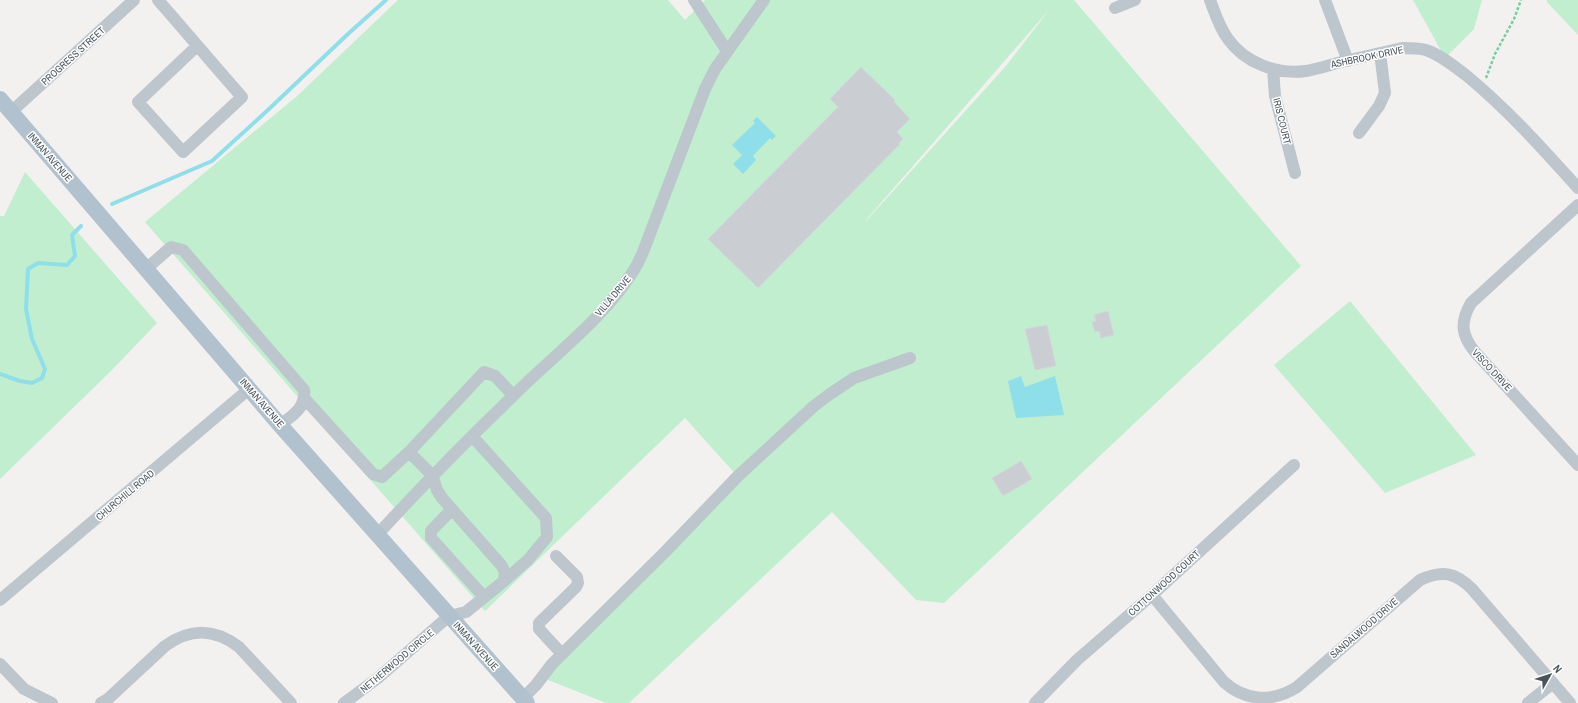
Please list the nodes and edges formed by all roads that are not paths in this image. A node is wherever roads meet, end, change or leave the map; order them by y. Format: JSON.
{"nodes":[{"id":1,"x":134,"y":0,"type":"edge"},
{"id":2,"x":158,"y":0,"type":"edge"},
{"id":3,"x":694,"y":0,"type":"edge"},
{"id":4,"x":1135,"y":0,"type":"edge"},
{"id":5,"x":1210,"y":0,"type":"edge"},
{"id":6,"x":1325,"y":0,"type":"edge"},
{"id":7,"x":761,"y":1,"type":"edge"},
{"id":8,"x":1115,"y":8,"type":"dead end"},
{"id":9,"x":197,"y":46,"type":"junction"},
{"id":10,"x":727,"y":51,"type":"junction"},
{"id":11,"x":1380,"y":53,"type":"junction"},
{"id":12,"x":1348,"y":61,"type":"junction"},
{"id":13,"x":1273,"y":69,"type":"junction"},
{"id":14,"x":0,"y":99,"type":"edge"},
{"id":15,"x":11,"y":112,"type":"junction"},
{"id":16,"x":1359,"y":133,"type":"dead end"},
{"id":17,"x":1295,"y":173,"type":"dead end"},
{"id":18,"x":1578,"y":188,"type":"edge"},
{"id":19,"x":1578,"y":205,"type":"edge"},
{"id":20,"x":146,"y":269,"type":"junction"},
{"id":21,"x":910,"y":358,"type":"dead end"},
{"id":22,"x":249,"y":389,"type":"junction"},
{"id":23,"x":513,"y":395,"type":"junction"},
{"id":24,"x":305,"y":399,"type":"junction"},
{"id":25,"x":280,"y":425,"type":"junction"},
{"id":26,"x":472,"y":436,"type":"junction"},
{"id":27,"x":409,"y":452,"type":"junction"},
{"id":28,"x":1294,"y":465,"type":"dead end"},
{"id":29,"x":1578,"y":465,"type":"edge"},
{"id":30,"x":432,"y":475,"type":"junction"},
{"id":31,"x":452,"y":509,"type":"junction"},
{"id":32,"x":378,"y":534,"type":"junction"},
{"id":33,"x":556,"y":556,"type":"dead end"},
{"id":34,"x":504,"y":581,"type":"junction"},
{"id":35,"x":1152,"y":595,"type":"junction"},
{"id":36,"x":484,"y":597,"type":"junction"},
{"id":37,"x":0,"y":600,"type":"edge"},
{"id":38,"x":449,"y":616,"type":"junction"},
{"id":39,"x":562,"y":654,"type":"junction"},
{"id":40,"x":0,"y":664,"type":"edge"},
{"id":41,"x":1552,"y":683,"type":"junction"},
{"id":42,"x":525,"y":700,"type":"edge"},
{"id":43,"x":52,"y":703,"type":"edge"},
{"id":44,"x":101,"y":703,"type":"edge"},
{"id":45,"x":291,"y":703,"type":"edge"},
{"id":46,"x":344,"y":703,"type":"edge"},
{"id":47,"x":1035,"y":703,"type":"edge"},
{"id":48,"x":1528,"y":703,"type":"edge"},
{"id":49,"x":1570,"y":703,"type":"edge"}],
"edges":[{"from":1,"to":15,"type":"street","name":"PROGRESS STREET"},
{"from":2,"to":9,"type":"street"},
{"from":3,"to":10,"type":"street"},
{"from":4,"to":8,"type":"street"},
{"from":5,"to":13,"type":"street","name":"ASHBROOK DRIVE"},
{"from":6,"to":12,"type":"street"},
{"from":7,"to":10,"type":"street","name":"VILLA DRIVE"},
{"from":9,"to":9,"type":"street"},
{"from":10,"to":23,"type":"street","name":"VILLA DRIVE"},
{"from":11,"to":12,"type":"street","name":"ASHBROOK DRIVE"},
{"from":11,"to":16,"type":"street"},
{"from":11,"to":18,"type":"street","name":"ASHBROOK DRIVE"},
{"from":12,"to":13,"type":"street","name":"ASHBROOK DRIVE"},
{"from":13,"to":17,"type":"street","name":"IRIS COURT"},
{"from":14,"to":15,"type":"main road","name":"INMAN AVENUE"},
{"from":15,"to":20,"type":"main road","name":"INMAN AVENUE"},
{"from":19,"to":29,"type":"street","name":"VISCO DRIVE"},
{"from":20,"to":22,"type":"main road","name":"INMAN AVENUE"},
{"from":20,"to":24,"type":"street"},
{"from":21,"to":39,"type":"street"},
{"from":22,"to":25,"type":"main road","name":"INMAN AVENUE"},
{"from":22,"to":37,"type":"street","name":"CHURCHILL ROAD"},
{"from":23,"to":26,"type":"street","name":"VILLA DRIVE"},
{"from":23,"to":27,"type":"street"},
{"from":24,"to":25,"type":"street"},
{"from":24,"to":27,"type":"street"},
{"from":25,"to":32,"type":"main road","name":"INMAN AVENUE"},
{"from":26,"to":30,"type":"street","name":"VILLA DRIVE"},
{"from":26,"to":34,"type":"street"},
{"from":27,"to":30,"type":"street"},
{"from":28,"to":35,"type":"street","name":"COTTONWOOD COURT"},
{"from":30,"to":31,"type":"street"},
{"from":30,"to":32,"type":"street","name":"VILLA DRIVE"},
{"from":31,"to":34,"type":"street"},
{"from":31,"to":36,"type":"street"},
{"from":32,"to":38,"type":"main road","name":"INMAN AVENUE"},
{"from":33,"to":39,"type":"street"},
{"from":34,"to":36,"type":"street"},
{"from":35,"to":41,"type":"street","name":"SANDALWOOD DRIVE"},
{"from":35,"to":47,"type":"street","name":"COTTONWOOD COURT"},
{"from":36,"to":38,"type":"street"},
{"from":38,"to":42,"type":"main road","name":"INMAN AVENUE"},
{"from":38,"to":46,"type":"street","name":"NETHERWOOD CIRCLE"},
{"from":39,"to":42,"type":"street"},
{"from":40,"to":43,"type":"street"},
{"from":41,"to":48,"type":"street"},
{"from":41,"to":49,"type":"street","name":"SANDALWOOD DRIVE"},
{"from":44,"to":45,"type":"street"}]}
